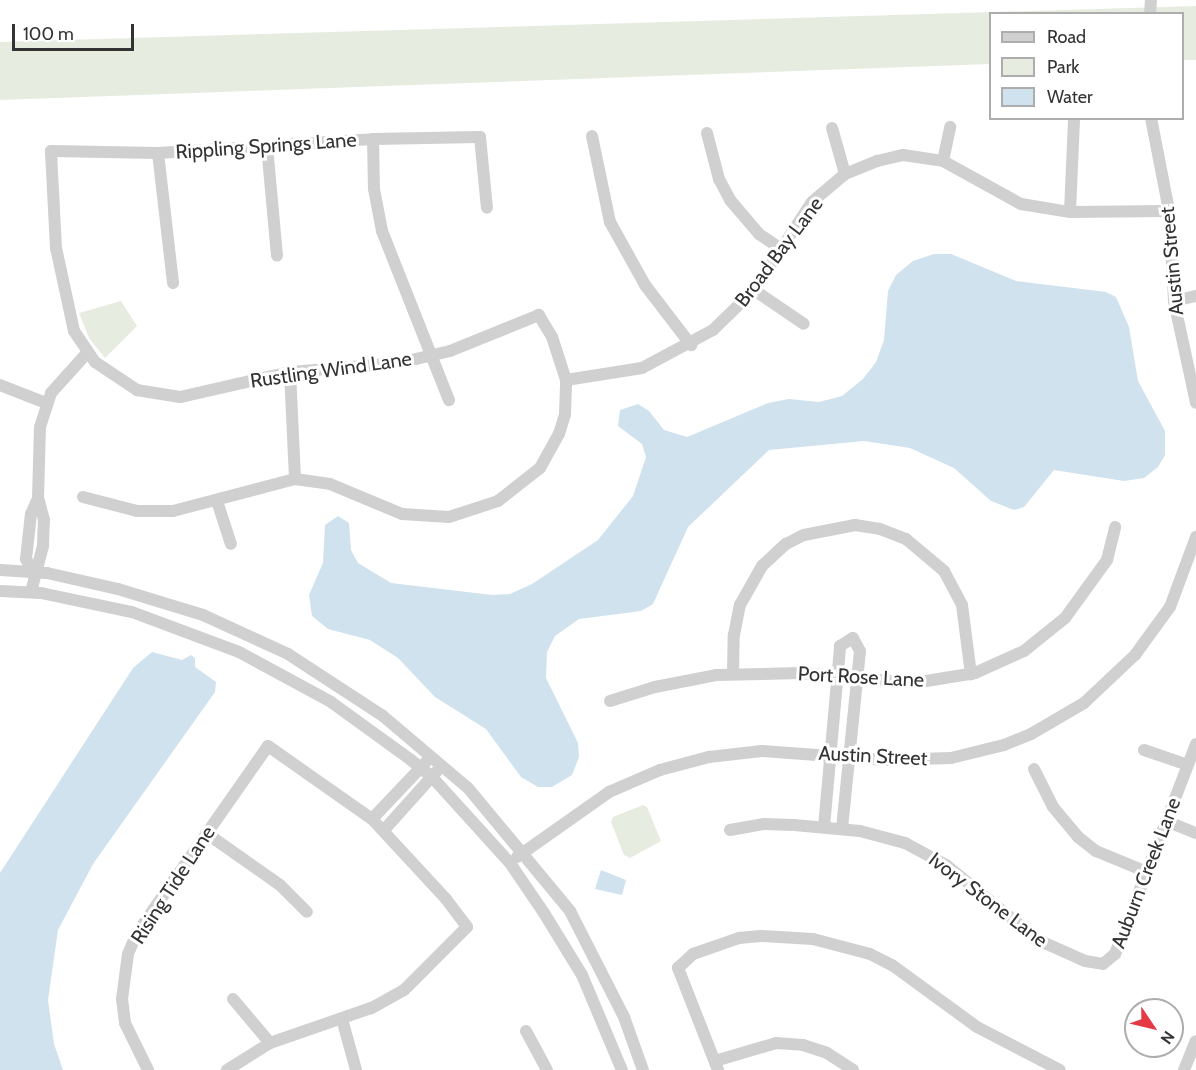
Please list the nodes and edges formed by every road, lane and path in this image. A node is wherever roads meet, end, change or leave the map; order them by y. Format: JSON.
{"nodes":[{"id":1,"x":1074,"y":120,"type":"edge"},
{"id":2,"x":1151,"y":120,"type":"edge"},
{"id":3,"x":950,"y":127,"type":"dead end"},
{"id":4,"x":832,"y":128,"type":"dead end"},
{"id":5,"x":707,"y":133,"type":"dead end"},
{"id":6,"x":592,"y":136,"type":"dead end"},
{"id":7,"x":373,"y":139,"type":"junction"},
{"id":8,"x":267,"y":146,"type":"junction"},
{"id":9,"x":51,"y":151,"type":"joint"},
{"id":10,"x":158,"y":153,"type":"junction"},
{"id":11,"x":943,"y":161,"type":"junction"},
{"id":12,"x":845,"y":174,"type":"junction"},
{"id":13,"x":487,"y":208,"type":"dead end"},
{"id":14,"x":1169,"y":211,"type":"junction"},
{"id":15,"x":1070,"y":212,"type":"junction"},
{"id":16,"x":780,"y":248,"type":"junction"},
{"id":17,"x":277,"y":256,"type":"dead end"},
{"id":18,"x":173,"y":283,"type":"dead end"},
{"id":19,"x":754,"y":290,"type":"junction"},
{"id":20,"x":1196,"y":296,"type":"edge"},
{"id":21,"x":1174,"y":301,"type":"junction"},
{"id":22,"x":804,"y":324,"type":"dead end"},
{"id":23,"x":691,"y":345,"type":"junction"},
{"id":24,"x":87,"y":353,"type":"junction"},
{"id":25,"x":433,"y":355,"type":"junction"},
{"id":26,"x":290,"y":372,"type":"junction"},
{"id":27,"x":566,"y":380,"type":"junction"},
{"id":28,"x":0,"y":385,"type":"edge"},
{"id":29,"x":449,"y":400,"type":"dead end"},
{"id":30,"x":46,"y":403,"type":"junction"},
{"id":31,"x":1196,"y":403,"type":"edge"},
{"id":32,"x":295,"y":479,"type":"junction"},
{"id":33,"x":83,"y":497,"type":"dead end"},
{"id":34,"x":217,"y":501,"type":"junction"},
{"id":35,"x":1115,"y":527,"type":"dead end"},
{"id":36,"x":1196,"y":537,"type":"edge"},
{"id":37,"x":231,"y":544,"type":"dead end"},
{"id":38,"x":0,"y":570,"type":"edge"},
{"id":39,"x":34,"y":573,"type":"junction"},
{"id":40,"x":0,"y":591,"type":"edge"},
{"id":41,"x":31,"y":592,"type":"junction"},
{"id":42,"x":733,"y":674,"type":"junction"},
{"id":43,"x":971,"y":674,"type":"junction"},
{"id":44,"x":838,"y":677,"type":"junction"},
{"id":45,"x":857,"y":679,"type":"junction"},
{"id":46,"x":610,"y":701,"type":"dead end"},
{"id":47,"x":1196,"y":744,"type":"edge"},
{"id":48,"x":1144,"y":750,"type":"dead end"},
{"id":49,"x":831,"y":754,"type":"junction"},
{"id":50,"x":848,"y":756,"type":"junction"},
{"id":51,"x":431,"y":757,"type":"junction"},
{"id":52,"x":1188,"y":765,"type":"junction"},
{"id":53,"x":442,"y":766,"type":"junction"},
{"id":54,"x":420,"y":768,"type":"junction"},
{"id":55,"x":1034,"y":769,"type":"dead end"},
{"id":56,"x":432,"y":777,"type":"junction"},
{"id":57,"x":372,"y":819,"type":"junction"},
{"id":58,"x":1166,"y":822,"type":"junction"},
{"id":59,"x":824,"y":827,"type":"junction"},
{"id":60,"x":842,"y":829,"type":"junction"},
{"id":61,"x":384,"y":830,"type":"junction"},
{"id":62,"x":730,"y":830,"type":"dead end"},
{"id":63,"x":206,"y":833,"type":"junction"},
{"id":64,"x":1196,"y":833,"type":"edge"},
{"id":65,"x":522,"y":853,"type":"junction"},
{"id":66,"x":510,"y":863,"type":"junction"},
{"id":67,"x":1147,"y":872,"type":"junction"},
{"id":68,"x":307,"y":912,"type":"dead end"},
{"id":69,"x":1103,"y":964,"type":"joint"},
{"id":70,"x":233,"y":999,"type":"dead end"},
{"id":71,"x":342,"y":1019,"type":"junction"},
{"id":72,"x":526,"y":1031,"type":"dead end"},
{"id":73,"x":1196,"y":1041,"type":"edge"},
{"id":74,"x":270,"y":1043,"type":"junction"},
{"id":75,"x":717,"y":1065,"type":"edge"},
{"id":76,"x":148,"y":1070,"type":"edge"},
{"id":77,"x":227,"y":1070,"type":"edge"},
{"id":78,"x":356,"y":1070,"type":"edge"},
{"id":79,"x":547,"y":1070,"type":"edge"},
{"id":80,"x":622,"y":1070,"type":"edge"},
{"id":81,"x":643,"y":1070,"type":"edge"},
{"id":82,"x":853,"y":1070,"type":"edge"},
{"id":83,"x":1060,"y":1070,"type":"edge"},
{"id":84,"x":1184,"y":1070,"type":"edge"}],
"edges":[{"from":1,"to":15,"type":"street"},
{"from":2,"to":14,"type":"street","name":"Austin Street"},
{"from":3,"to":11,"type":"street"},
{"from":4,"to":12,"type":"street"},
{"from":5,"to":16,"type":"street"},
{"from":6,"to":23,"type":"street"},
{"from":7,"to":8,"type":"street","name":"Rippling Springs Lane"},
{"from":7,"to":13,"type":"street","name":"Rippling Springs Lane"},
{"from":7,"to":25,"type":"street"},
{"from":8,"to":10,"type":"street","name":"Rippling Springs Lane"},
{"from":8,"to":17,"type":"street"},
{"from":9,"to":10,"type":"street","name":"Rippling Springs Lane"},
{"from":9,"to":24,"type":"street","name":"Rustling Wind Lane"},
{"from":10,"to":18,"type":"street"},
{"from":11,"to":12,"type":"street","name":"Broad Bay Lane"},
{"from":11,"to":15,"type":"street","name":"Broad Bay Lane"},
{"from":12,"to":16,"type":"street","name":"Broad Bay Lane"},
{"from":14,"to":15,"type":"street","name":"Broad Bay Lane"},
{"from":14,"to":21,"type":"street","name":"Austin Street"},
{"from":16,"to":19,"type":"street","name":"Broad Bay Lane"},
{"from":19,"to":22,"type":"street"},
{"from":19,"to":23,"type":"street","name":"Broad Bay Lane"},
{"from":20,"to":21,"type":"street"},
{"from":21,"to":31,"type":"street","name":"Austin Street"},
{"from":23,"to":27,"type":"street","name":"Broad Bay Lane"},
{"from":24,"to":26,"type":"street","name":"Rustling Wind Lane"},
{"from":24,"to":30,"type":"street"},
{"from":25,"to":26,"type":"street","name":"Rustling Wind Lane"},
{"from":25,"to":27,"type":"street","name":"Rustling Wind Lane"},
{"from":25,"to":29,"type":"street"},
{"from":26,"to":32,"type":"street"},
{"from":27,"to":32,"type":"street"},
{"from":28,"to":30,"type":"street"},
{"from":30,"to":39,"type":"street"},
{"from":32,"to":34,"type":"street"},
{"from":33,"to":34,"type":"street"},
{"from":34,"to":37,"type":"street"},
{"from":35,"to":43,"type":"street","name":"Port Rose Lane"},
{"from":36,"to":50,"type":"street","name":"Austin Street"},
{"from":38,"to":39,"type":"street"},
{"from":39,"to":41,"type":"street"},
{"from":39,"to":51,"type":"street"},
{"from":40,"to":41,"type":"street"},
{"from":41,"to":54,"type":"street"},
{"from":42,"to":43,"type":"street"},
{"from":42,"to":44,"type":"street","name":"Port Rose Lane"},
{"from":42,"to":46,"type":"street","name":"Port Rose Lane"},
{"from":43,"to":45,"type":"street","name":"Port Rose Lane"},
{"from":44,"to":45,"type":"street","name":"Port Rose Lane"},
{"from":44,"to":45,"type":"street"},
{"from":44,"to":49,"type":"street"},
{"from":45,"to":50,"type":"street"},
{"from":47,"to":52,"type":"street","name":"Auburn Creek Lane"},
{"from":48,"to":52,"type":"street"},
{"from":49,"to":50,"type":"street","name":"Austin Street"},
{"from":49,"to":59,"type":"street"},
{"from":49,"to":65,"type":"street","name":"Austin Street"},
{"from":50,"to":60,"type":"street"},
{"from":51,"to":53,"type":"street"},
{"from":51,"to":54,"type":"street"},
{"from":52,"to":58,"type":"street","name":"Auburn Creek Lane"},
{"from":53,"to":56,"type":"street"},
{"from":53,"to":65,"type":"street"},
{"from":54,"to":56,"type":"street"},
{"from":54,"to":57,"type":"street"},
{"from":55,"to":67,"type":"street"},
{"from":56,"to":61,"type":"street"},
{"from":56,"to":66,"type":"street"},
{"from":57,"to":61,"type":"street"},
{"from":57,"to":63,"type":"street","name":"Rising Tide Lane"},
{"from":58,"to":64,"type":"street"},
{"from":58,"to":67,"type":"street","name":"Auburn Creek Lane"},
{"from":59,"to":60,"type":"street","name":"Ivory Stone Lane"},
{"from":59,"to":62,"type":"street","name":"Ivory Stone Lane"},
{"from":60,"to":69,"type":"street","name":"Ivory Stone Lane"},
{"from":61,"to":71,"type":"street"},
{"from":63,"to":68,"type":"street"},
{"from":63,"to":76,"type":"street","name":"Rising Tide Lane"},
{"from":65,"to":66,"type":"street","name":"Austin Street"},
{"from":65,"to":81,"type":"street"},
{"from":66,"to":80,"type":"street"},
{"from":67,"to":69,"type":"street","name":"Auburn Creek Lane"},
{"from":70,"to":74,"type":"street"},
{"from":71,"to":74,"type":"street"},
{"from":71,"to":78,"type":"street"},
{"from":72,"to":79,"type":"street"},
{"from":73,"to":84,"type":"street"},
{"from":74,"to":77,"type":"street"},
{"from":75,"to":82,"type":"street"},
{"from":75,"to":83,"type":"street"}]}
